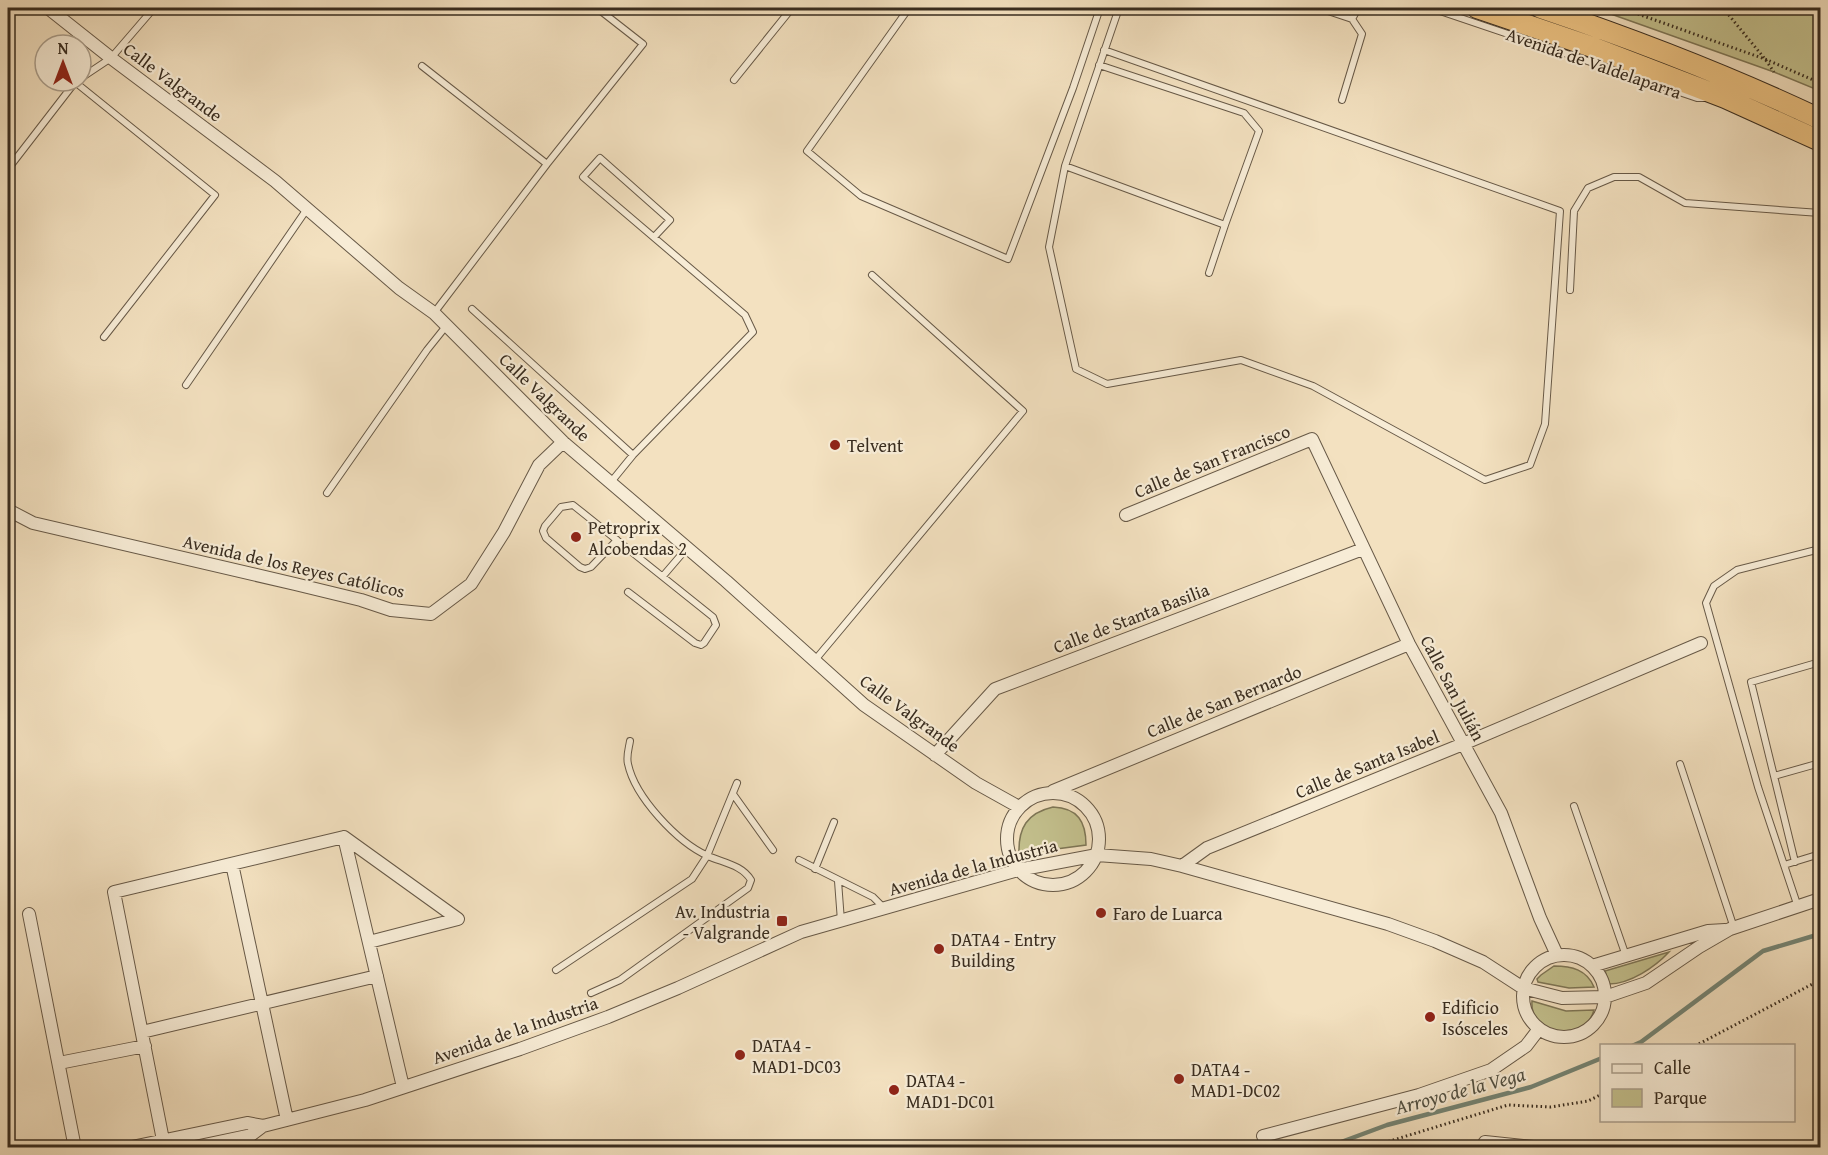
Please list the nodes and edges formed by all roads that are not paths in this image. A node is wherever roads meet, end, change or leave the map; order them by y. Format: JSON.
{"nodes":[{"id":1,"x":48,"y":8,"type":"edge"},
{"id":2,"x":154,"y":8,"type":"edge"},
{"id":3,"x":597,"y":8,"type":"edge"},
{"id":4,"x":792,"y":8,"type":"edge"},
{"id":5,"x":909,"y":8,"type":"edge"},
{"id":6,"x":1100,"y":8,"type":"edge"},
{"id":7,"x":1119,"y":8,"type":"edge"},
{"id":8,"x":1319,"y":8,"type":"edge"},
{"id":9,"x":1358,"y":8,"type":"edge"},
{"id":10,"x":1431,"y":8,"type":"edge"},
{"id":11,"x":1477,"y":8,"type":"edge"},
{"id":12,"x":1540,"y":8,"type":"edge"},
{"id":13,"x":1352,"y":19,"type":"junction"},
{"id":14,"x":1104,"y":50,"type":"junction"},
{"id":15,"x":111,"y":58,"type":"junction"},
{"id":16,"x":1099,"y":65,"type":"junction"},
{"id":17,"x":422,"y":66,"type":"dead end"},
{"id":18,"x":93,"y":70,"type":"edge"},
{"id":19,"x":734,"y":80,"type":"dead end"},
{"id":20,"x":68,"y":93,"type":"edge"},
{"id":21,"x":93,"y":93,"type":"edge"},
{"id":22,"x":1725,"y":98,"type":"junction"},
{"id":23,"x":1342,"y":100,"type":"dead end"},
{"id":24,"x":1821,"y":119,"type":"edge"},
{"id":25,"x":1821,"y":141,"type":"edge"},
{"id":26,"x":547,"y":164,"type":"junction"},
{"id":27,"x":1065,"y":166,"type":"junction"},
{"id":28,"x":8,"y":169,"type":"edge"},
{"id":29,"x":307,"y":208,"type":"junction"},
{"id":30,"x":1821,"y":213,"type":"edge"},
{"id":31,"x":1225,"y":225,"type":"junction"},
{"id":32,"x":654,"y":237,"type":"junction"},
{"id":33,"x":1209,"y":273,"type":"dead end"},
{"id":34,"x":872,"y":275,"type":"dead end"},
{"id":35,"x":1570,"y":290,"type":"dead end"},
{"id":36,"x":472,"y":309,"type":"dead end"},
{"id":37,"x":434,"y":313,"type":"junction"},
{"id":38,"x":447,"y":325,"type":"junction"},
{"id":39,"x":104,"y":338,"type":"dead end"},
{"id":40,"x":186,"y":385,"type":"dead end"},
{"id":41,"x":1312,"y":439,"type":"joint"},
{"id":42,"x":563,"y":442,"type":"junction"},
{"id":43,"x":633,"y":455,"type":"junction"},
{"id":44,"x":611,"y":482,"type":"junction"},
{"id":45,"x":327,"y":493,"type":"dead end"},
{"id":46,"x":8,"y":510,"type":"edge"},
{"id":47,"x":1126,"y":515,"type":"dead end"},
{"id":48,"x":617,"y":540,"type":"junction"},
{"id":49,"x":688,"y":548,"type":"junction"},
{"id":50,"x":1364,"y":549,"type":"junction"},
{"id":51,"x":1821,"y":549,"type":"edge"},
{"id":52,"x":663,"y":576,"type":"junction"},
{"id":53,"x":628,"y":592,"type":"dead end"},
{"id":54,"x":1701,"y":643,"type":"dead end"},
{"id":55,"x":1409,"y":644,"type":"junction"},
{"id":56,"x":815,"y":660,"type":"junction"},
{"id":57,"x":1821,"y":662,"type":"edge"},
{"id":58,"x":630,"y":741,"type":"dead end"},
{"id":59,"x":1463,"y":744,"type":"junction"},
{"id":60,"x":934,"y":755,"type":"junction"},
{"id":61,"x":1821,"y":763,"type":"edge"},
{"id":62,"x":1680,"y":764,"type":"dead end"},
{"id":63,"x":1774,"y":776,"type":"junction"},
{"id":64,"x":737,"y":783,"type":"dead end"},
{"id":65,"x":1053,"y":792,"type":"junction"},
{"id":66,"x":733,"y":794,"type":"junction"},
{"id":67,"x":1574,"y":806,"type":"dead end"},
{"id":68,"x":1019,"y":807,"type":"junction"},
{"id":69,"x":834,"y":822,"type":"dead end"},
{"id":70,"x":344,"y":837,"type":"junction"},
{"id":71,"x":773,"y":850,"type":"dead end"},
{"id":72,"x":1821,"y":854,"type":"edge"},
{"id":73,"x":1097,"y":855,"type":"junction"},
{"id":74,"x":707,"y":856,"type":"junction"},
{"id":75,"x":799,"y":860,"type":"dead end"},
{"id":76,"x":1795,"y":862,"type":"junction"},
{"id":77,"x":232,"y":864,"type":"junction"},
{"id":78,"x":1784,"y":865,"type":"junction"},
{"id":79,"x":1182,"y":866,"type":"junction"},
{"id":80,"x":815,"y":869,"type":"junction"},
{"id":81,"x":1018,"y":870,"type":"junction"},
{"id":82,"x":838,"y":881,"type":"junction"},
{"id":83,"x":1821,"y":899,"type":"edge"},
{"id":84,"x":1798,"y":907,"type":"junction"},
{"id":85,"x":885,"y":909,"type":"junction"},
{"id":86,"x":29,"y":914,"type":"dead end"},
{"id":87,"x":842,"y":921,"type":"junction"},
{"id":88,"x":1732,"y":929,"type":"junction"},
{"id":89,"x":369,"y":942,"type":"junction"},
{"id":90,"x":1557,"y":955,"type":"junction"},
{"id":91,"x":1626,"y":957,"type":"junction"},
{"id":92,"x":1592,"y":966,"type":"junction"},
{"id":93,"x":556,"y":970,"type":"dead end"},
{"id":94,"x":377,"y":976,"type":"junction"},
{"id":95,"x":1523,"y":988,"type":"junction"},
{"id":96,"x":591,"y":993,"type":"dead end"},
{"id":97,"x":1605,"y":997,"type":"junction"},
{"id":98,"x":262,"y":1004,"type":"junction"},
{"id":99,"x":1539,"y":1029,"type":"junction"},
{"id":100,"x":142,"y":1032,"type":"junction"},
{"id":101,"x":145,"y":1046,"type":"junction"},
{"id":102,"x":59,"y":1063,"type":"junction"},
{"id":103,"x":404,"y":1087,"type":"junction"},
{"id":104,"x":287,"y":1120,"type":"junction"},
{"id":105,"x":263,"y":1126,"type":"junction"},
{"id":106,"x":1263,"y":1136,"type":"dead end"},
{"id":107,"x":163,"y":1140,"type":"junction"},
{"id":108,"x":1485,"y":1142,"type":"dead end"},
{"id":109,"x":75,"y":1148,"type":"edge"},
{"id":110,"x":127,"y":1148,"type":"edge"},
{"id":111,"x":190,"y":1148,"type":"edge"},
{"id":112,"x":1543,"y":1148,"type":"edge"}],
"edges":[{"from":1,"to":15,"type":"street","name":"Calle Valgrande"},
{"from":2,"to":15,"type":"lane"},
{"from":3,"to":26,"type":"lane"},
{"from":4,"to":19,"type":"lane"},
{"from":5,"to":6,"type":"lane"},
{"from":7,"to":14,"type":"lane"},
{"from":8,"to":13,"type":"lane"},
{"from":9,"to":13,"type":"lane"},
{"from":10,"to":22,"type":"lane","name":"Avenida de Valdelaparra"},
{"from":11,"to":22,"type":"highway","name":"Avenida de Valdelaparra"},
{"from":12,"to":24,"type":"highway","name":"Avenida de Valdelaparra"},
{"from":13,"to":23,"type":"lane"},
{"from":14,"to":16,"type":"lane"},
{"from":14,"to":27,"type":"lane"},
{"from":15,"to":18,"type":"lane"},
{"from":15,"to":29,"type":"street","name":"Calle Valgrande"},
{"from":16,"to":27,"type":"lane"},
{"from":16,"to":31,"type":"lane"},
{"from":17,"to":26,"type":"lane"},
{"from":20,"to":28,"type":"lane"},
{"from":21,"to":39,"type":"lane"},
{"from":22,"to":25,"type":"highway","name":"Avenida de Valdelaparra"},
{"from":26,"to":37,"type":"lane"},
{"from":27,"to":31,"type":"lane"},
{"from":29,"to":37,"type":"street","name":"Calle Valgrande"},
{"from":29,"to":40,"type":"lane"},
{"from":30,"to":35,"type":"lane"},
{"from":31,"to":33,"type":"lane"},
{"from":32,"to":32,"type":"lane"},
{"from":32,"to":43,"type":"lane"},
{"from":34,"to":56,"type":"lane"},
{"from":36,"to":43,"type":"lane"},
{"from":37,"to":38,"type":"street","name":"Calle Valgrande"},
{"from":38,"to":42,"type":"street","name":"Calle Valgrande"},
{"from":38,"to":45,"type":"lane"},
{"from":41,"to":47,"type":"street","name":"Calle de San Francisco"},
{"from":41,"to":50,"type":"street","name":"Calle San Julián"},
{"from":42,"to":44,"type":"street","name":"Calle Valgrande"},
{"from":42,"to":46,"type":"street","name":"Avenida de los Reyes Católicos"},
{"from":43,"to":44,"type":"lane"},
{"from":44,"to":49,"type":"street","name":"Calle Valgrande"},
{"from":48,"to":48,"type":"lane"},
{"from":48,"to":52,"type":"lane"},
{"from":49,"to":52,"type":"lane"},
{"from":49,"to":56,"type":"street","name":"Calle Valgrande"},
{"from":50,"to":55,"type":"street","name":"Calle San Julián"},
{"from":50,"to":60,"type":"street","name":"Calle de Stanta Basilia"},
{"from":51,"to":78,"type":"lane"},
{"from":52,"to":53,"type":"lane"},
{"from":54,"to":59,"type":"street","name":"Calle de Santa Isabel"},
{"from":55,"to":59,"type":"street","name":"Calle San Julián"},
{"from":55,"to":65,"type":"street","name":"Calle de San Bernardo"},
{"from":56,"to":60,"type":"street","name":"Calle Valgrande"},
{"from":57,"to":63,"type":"lane"},
{"from":58,"to":74,"type":"lane"},
{"from":59,"to":79,"type":"street","name":"Calle de Santa Isabel"},
{"from":59,"to":90,"type":"street","name":"Calle San Julián"},
{"from":60,"to":68,"type":"street","name":"Calle Valgrande"},
{"from":61,"to":63,"type":"lane"},
{"from":62,"to":88,"type":"lane"},
{"from":63,"to":76,"type":"lane"},
{"from":64,"to":66,"type":"lane"},
{"from":65,"to":68,"type":"street"},
{"from":65,"to":73,"type":"street"},
{"from":66,"to":71,"type":"lane"},
{"from":66,"to":74,"type":"lane"},
{"from":67,"to":91,"type":"lane"},
{"from":68,"to":81,"type":"street"},
{"from":69,"to":80,"type":"lane"},
{"from":70,"to":77,"type":"street"},
{"from":70,"to":89,"type":"street"},
{"from":70,"to":89,"type":"street"},
{"from":72,"to":76,"type":"lane"},
{"from":73,"to":79,"type":"street","name":"Avenida de la Industria"},
{"from":73,"to":81,"type":"street","name":"Avenida de la Industria"},
{"from":73,"to":81,"type":"street"},
{"from":74,"to":93,"type":"lane"},
{"from":74,"to":96,"type":"lane"},
{"from":75,"to":80,"type":"lane"},
{"from":76,"to":78,"type":"lane"},
{"from":77,"to":98,"type":"street"},
{"from":77,"to":100,"type":"street"},
{"from":78,"to":84,"type":"lane"},
{"from":79,"to":95,"type":"street","name":"Avenida de la Industria"},
{"from":80,"to":82,"type":"lane"},
{"from":81,"to":85,"type":"street","name":"Avenida de la Industria"},
{"from":82,"to":85,"type":"lane"},
{"from":82,"to":87,"type":"lane"},
{"from":83,"to":84,"type":"street","name":"Avenida de la Industria"},
{"from":84,"to":88,"type":"street","name":"Avenida de la Industria"},
{"from":85,"to":87,"type":"street","name":"Avenida de la Industria"},
{"from":86,"to":102,"type":"street"},
{"from":87,"to":103,"type":"street","name":"Avenida de la Industria"},
{"from":88,"to":91,"type":"street"},
{"from":88,"to":97,"type":"street","name":"Avenida de la Industria"},
{"from":89,"to":94,"type":"street"},
{"from":90,"to":92,"type":"street"},
{"from":90,"to":95,"type":"street"},
{"from":91,"to":92,"type":"street"},
{"from":92,"to":97,"type":"street"},
{"from":94,"to":98,"type":"street"},
{"from":94,"to":103,"type":"street"},
{"from":95,"to":97,"type":"street","name":"Avenida de la Industria"},
{"from":95,"to":99,"type":"street"},
{"from":97,"to":99,"type":"street"},
{"from":98,"to":100,"type":"street"},
{"from":98,"to":104,"type":"street"},
{"from":99,"to":106,"type":"street"},
{"from":100,"to":101,"type":"street"},
{"from":101,"to":102,"type":"street"},
{"from":101,"to":107,"type":"street"},
{"from":102,"to":109,"type":"street"},
{"from":103,"to":104,"type":"street","name":"Avenida de la Industria"},
{"from":104,"to":105,"type":"street","name":"Avenida de la Industria"},
{"from":105,"to":107,"type":"street","name":"Avenida de la Industria"},
{"from":105,"to":111,"type":"street"},
{"from":107,"to":110,"type":"street","name":"Avenida de la Industria"},
{"from":108,"to":112,"type":"street"}]}
